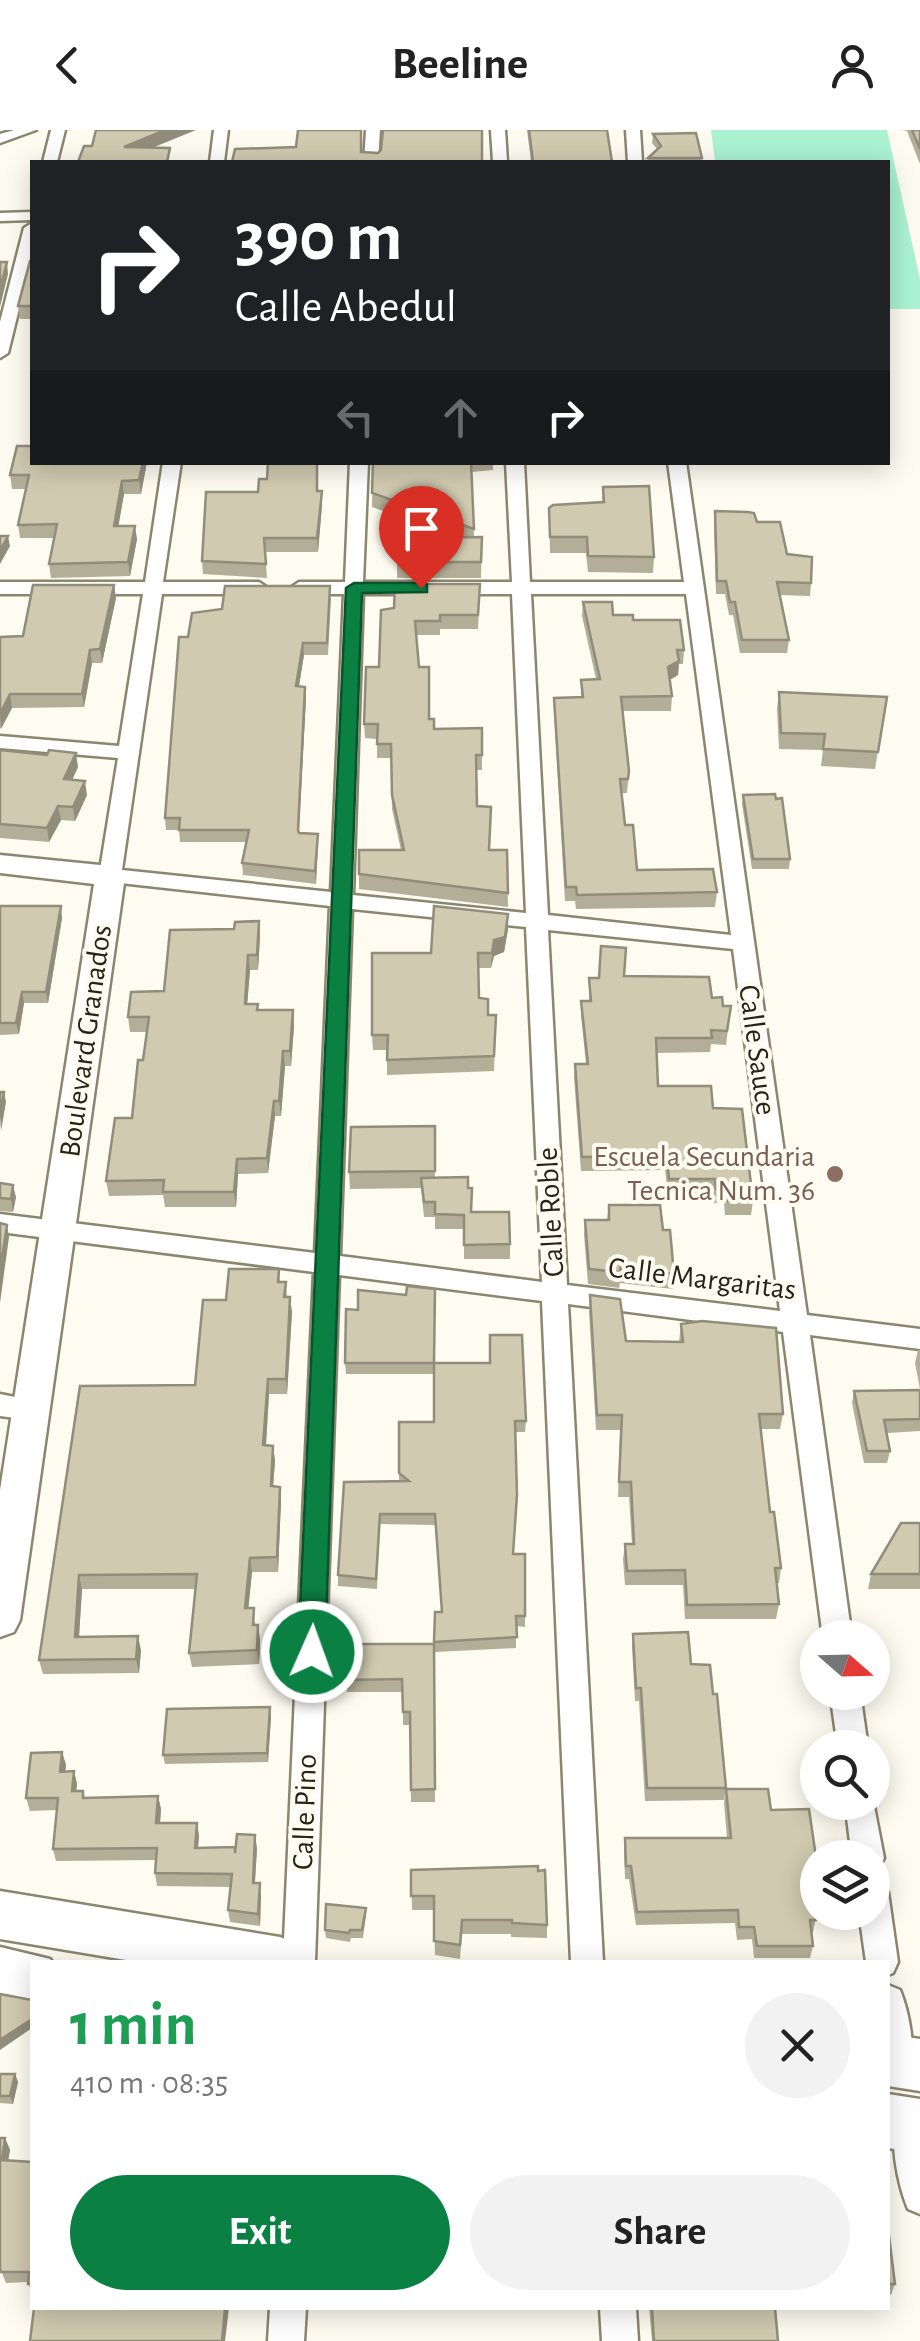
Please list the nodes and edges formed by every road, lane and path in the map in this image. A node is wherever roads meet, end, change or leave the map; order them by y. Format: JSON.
{"nodes":[{"id":1,"x":29,"y":130,"type":"edge"},
{"id":2,"x":58,"y":130,"type":"edge"},
{"id":3,"x":222,"y":130,"type":"edge"},
{"id":4,"x":372,"y":130,"type":"edge"},
{"id":5,"x":498,"y":130,"type":"edge"},
{"id":6,"x":633,"y":130,"type":"edge"},
{"id":7,"x":0,"y":139,"type":"edge"},
{"id":8,"x":50,"y":160,"type":"edge"},
{"id":9,"x":216,"y":160,"type":"edge"},
{"id":10,"x":371,"y":160,"type":"edge"},
{"id":11,"x":500,"y":160,"type":"edge"},
{"id":12,"x":635,"y":160,"type":"edge"},
{"id":13,"x":30,"y":216,"type":"edge"},
{"id":14,"x":0,"y":217,"type":"edge"},
{"id":15,"x":30,"y":236,"type":"edge"},
{"id":16,"x":0,"y":353,"type":"edge"},
{"id":17,"x":172,"y":465,"type":"edge"},
{"id":18,"x":359,"y":465,"type":"edge"},
{"id":19,"x":515,"y":465,"type":"edge"},
{"id":20,"x":677,"y":465,"type":"edge"},
{"id":21,"x":0,"y":588,"type":"edge"},
{"id":22,"x":154,"y":588,"type":"junction"},
{"id":23,"x":354,"y":588,"type":"junction"},
{"id":24,"x":521,"y":588,"type":"junction"},
{"id":25,"x":694,"y":588,"type":"junction"},
{"id":26,"x":0,"y":742,"type":"edge"},
{"id":27,"x":129,"y":753,"type":"junction"},
{"id":28,"x":0,"y":864,"type":"edge"},
{"id":29,"x":110,"y":876,"type":"junction"},
{"id":30,"x":342,"y":901,"type":"junction"},
{"id":31,"x":537,"y":922,"type":"junction"},
{"id":32,"x":742,"y":944,"type":"junction"},
{"id":33,"x":0,"y":1223,"type":"edge"},
{"id":34,"x":58,"y":1230,"type":"junction"},
{"id":35,"x":327,"y":1264,"type":"junction"},
{"id":36,"x":555,"y":1293,"type":"junction"},
{"id":37,"x":795,"y":1323,"type":"junction"},
{"id":38,"x":920,"y":1338,"type":"edge"},
{"id":39,"x":16,"y":1407,"type":"edge"},
{"id":40,"x":0,"y":1619,"type":"edge"},
{"id":41,"x":836,"y":1620,"type":"edge"},
{"id":42,"x":0,"y":1915,"type":"edge"},
{"id":43,"x":877,"y":1930,"type":"edge"},
{"id":44,"x":268,"y":1960,"type":"edge"},
{"id":45,"x":299,"y":1960,"type":"edge"},
{"id":46,"x":586,"y":1960,"type":"edge"},
{"id":47,"x":882,"y":1960,"type":"edge"},
{"id":48,"x":0,"y":1972,"type":"edge"},
{"id":49,"x":30,"y":1978,"type":"edge"},
{"id":50,"x":890,"y":2011,"type":"edge"},
{"id":51,"x":901,"y":2062,"type":"edge"},
{"id":52,"x":906,"y":2124,"type":"edge"},
{"id":53,"x":920,"y":2198,"type":"edge"},
{"id":54,"x":288,"y":2310,"type":"edge"},
{"id":55,"x":618,"y":2310,"type":"edge"},
{"id":56,"x":286,"y":2341,"type":"edge"},
{"id":57,"x":620,"y":2341,"type":"edge"}],
"edges":[{"from":1,"to":7,"type":"street"},
{"from":2,"to":8,"type":"street"},
{"from":3,"to":9,"type":"street"},
{"from":4,"to":10,"type":"street"},
{"from":5,"to":11,"type":"street"},
{"from":6,"to":12,"type":"street"},
{"from":13,"to":14,"type":"street"},
{"from":15,"to":16,"type":"street"},
{"from":17,"to":22,"type":"street","name":"Boulevard Granados"},
{"from":18,"to":23,"type":"street","name":"Calle Pino"},
{"from":19,"to":24,"type":"street","name":"Calle Roble"},
{"from":20,"to":25,"type":"street","name":"Calle Sauce"},
{"from":21,"to":22,"type":"street"},
{"from":22,"to":23,"type":"street"},
{"from":22,"to":27,"type":"street","name":"Boulevard Granados"},
{"from":23,"to":24,"type":"street"},
{"from":23,"to":30,"type":"street","name":"Calle Pino"},
{"from":24,"to":25,"type":"street"},
{"from":24,"to":31,"type":"street","name":"Calle Roble"},
{"from":25,"to":32,"type":"street","name":"Calle Sauce"},
{"from":26,"to":27,"type":"street"},
{"from":27,"to":29,"type":"street","name":"Boulevard Granados"},
{"from":28,"to":29,"type":"street"},
{"from":29,"to":30,"type":"street"},
{"from":29,"to":34,"type":"street","name":"Boulevard Granados"},
{"from":30,"to":31,"type":"street"},
{"from":30,"to":35,"type":"street","name":"Calle Pino"},
{"from":31,"to":32,"type":"street"},
{"from":31,"to":36,"type":"street","name":"Calle Roble"},
{"from":32,"to":37,"type":"street","name":"Calle Sauce"},
{"from":33,"to":34,"type":"street","name":"Calle Margaritas"},
{"from":34,"to":35,"type":"street","name":"Calle Margaritas"},
{"from":34,"to":39,"type":"street","name":"Boulevard Granados"},
{"from":35,"to":36,"type":"street","name":"Calle Margaritas"},
{"from":35,"to":45,"type":"street","name":"Calle Pino"},
{"from":36,"to":37,"type":"street","name":"Calle Margaritas"},
{"from":36,"to":46,"type":"street","name":"Calle Roble"},
{"from":37,"to":38,"type":"street","name":"Calle Margaritas"},
{"from":37,"to":41,"type":"street","name":"Calle Sauce"},
{"from":39,"to":40,"type":"street","name":"Boulevard Granados"},
{"from":42,"to":44,"type":"main road"},
{"from":43,"to":47,"type":"street"},
{"from":48,"to":49,"type":"main road"},
{"from":50,"to":51,"type":"street"},
{"from":52,"to":53,"type":"street"},
{"from":54,"to":56,"type":"street"},
{"from":55,"to":57,"type":"street"}]}
